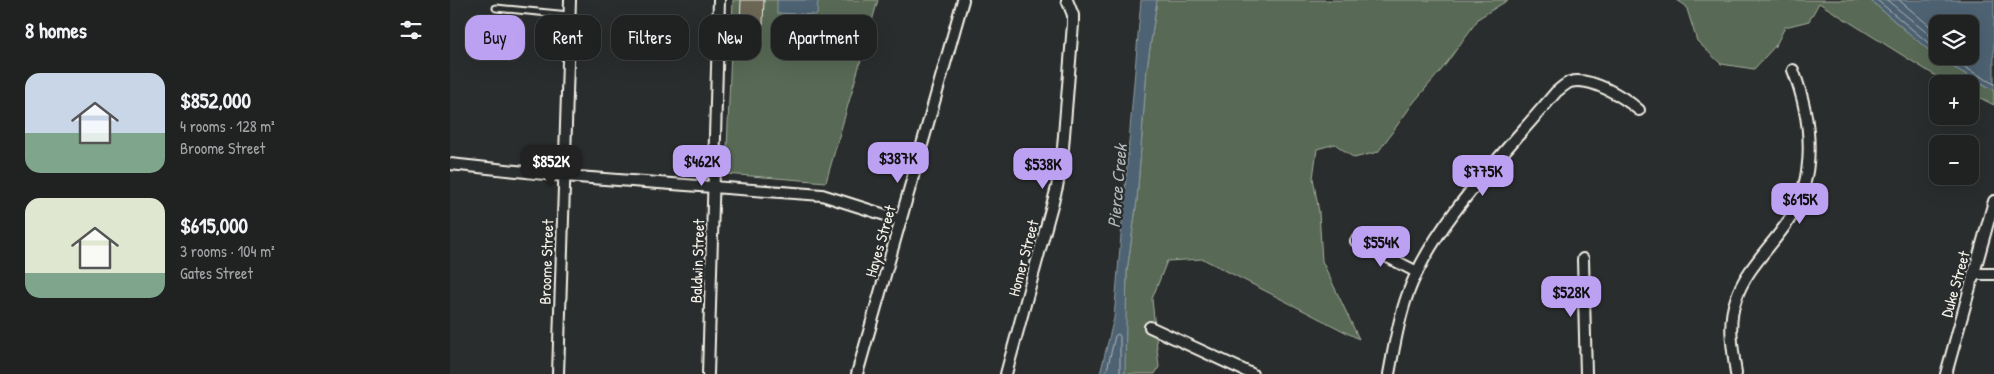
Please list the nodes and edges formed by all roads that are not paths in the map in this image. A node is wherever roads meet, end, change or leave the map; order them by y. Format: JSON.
{"nodes":[{"id":1,"x":570,"y":0,"type":"edge"},
{"id":2,"x":719,"y":0,"type":"edge"},
{"id":3,"x":963,"y":0,"type":"edge"},
{"id":4,"x":1067,"y":0,"type":"edge"},
{"id":5,"x":496,"y":8,"type":"dead end"},
{"id":6,"x":569,"y":15,"type":"joint"},
{"id":7,"x":568,"y":60,"type":"edge"},
{"id":8,"x":1793,"y":70,"type":"dead end"},
{"id":9,"x":1639,"y":110,"type":"dead end"},
{"id":10,"x":450,"y":164,"type":"edge"},
{"id":11,"x":564,"y":176,"type":"junction"},
{"id":12,"x":714,"y":188,"type":"junction"},
{"id":13,"x":1994,"y":202,"type":"edge"},
{"id":14,"x":901,"y":220,"type":"junction"},
{"id":15,"x":1356,"y":241,"type":"dead end"},
{"id":16,"x":1583,"y":259,"type":"dead end"},
{"id":17,"x":1417,"y":272,"type":"junction"},
{"id":18,"x":1973,"y":274,"type":"junction"},
{"id":19,"x":1994,"y":274,"type":"edge"},
{"id":20,"x":1150,"y":327,"type":"dead end"},
{"id":21,"x":558,"y":374,"type":"edge"},
{"id":22,"x":708,"y":374,"type":"edge"},
{"id":23,"x":857,"y":374,"type":"edge"},
{"id":24,"x":1006,"y":374,"type":"edge"},
{"id":25,"x":1252,"y":374,"type":"edge"},
{"id":26,"x":1389,"y":374,"type":"edge"},
{"id":27,"x":1586,"y":374,"type":"edge"},
{"id":28,"x":1736,"y":374,"type":"edge"},
{"id":29,"x":1946,"y":374,"type":"edge"}],
"edges":[{"from":1,"to":6,"type":"street","name":"Broome Street"},
{"from":2,"to":12,"type":"street","name":"Baldwin Street"},
{"from":3,"to":14,"type":"street","name":"Hayes Street"},
{"from":4,"to":24,"type":"street","name":"Homer Street"},
{"from":5,"to":6,"type":"lane"},
{"from":7,"to":11,"type":"street","name":"Broome Street"},
{"from":8,"to":28,"type":"street"},
{"from":9,"to":17,"type":"street"},
{"from":10,"to":11,"type":"street"},
{"from":11,"to":12,"type":"street"},
{"from":11,"to":21,"type":"street","name":"Broome Street"},
{"from":12,"to":14,"type":"street"},
{"from":12,"to":22,"type":"street","name":"Baldwin Street"},
{"from":13,"to":18,"type":"street","name":"Duke Street"},
{"from":14,"to":23,"type":"street","name":"Hayes Street"},
{"from":15,"to":17,"type":"street"},
{"from":16,"to":27,"type":"street"},
{"from":17,"to":26,"type":"street"},
{"from":18,"to":19,"type":"street"},
{"from":18,"to":29,"type":"street","name":"Duke Street"},
{"from":20,"to":25,"type":"street"}]}
